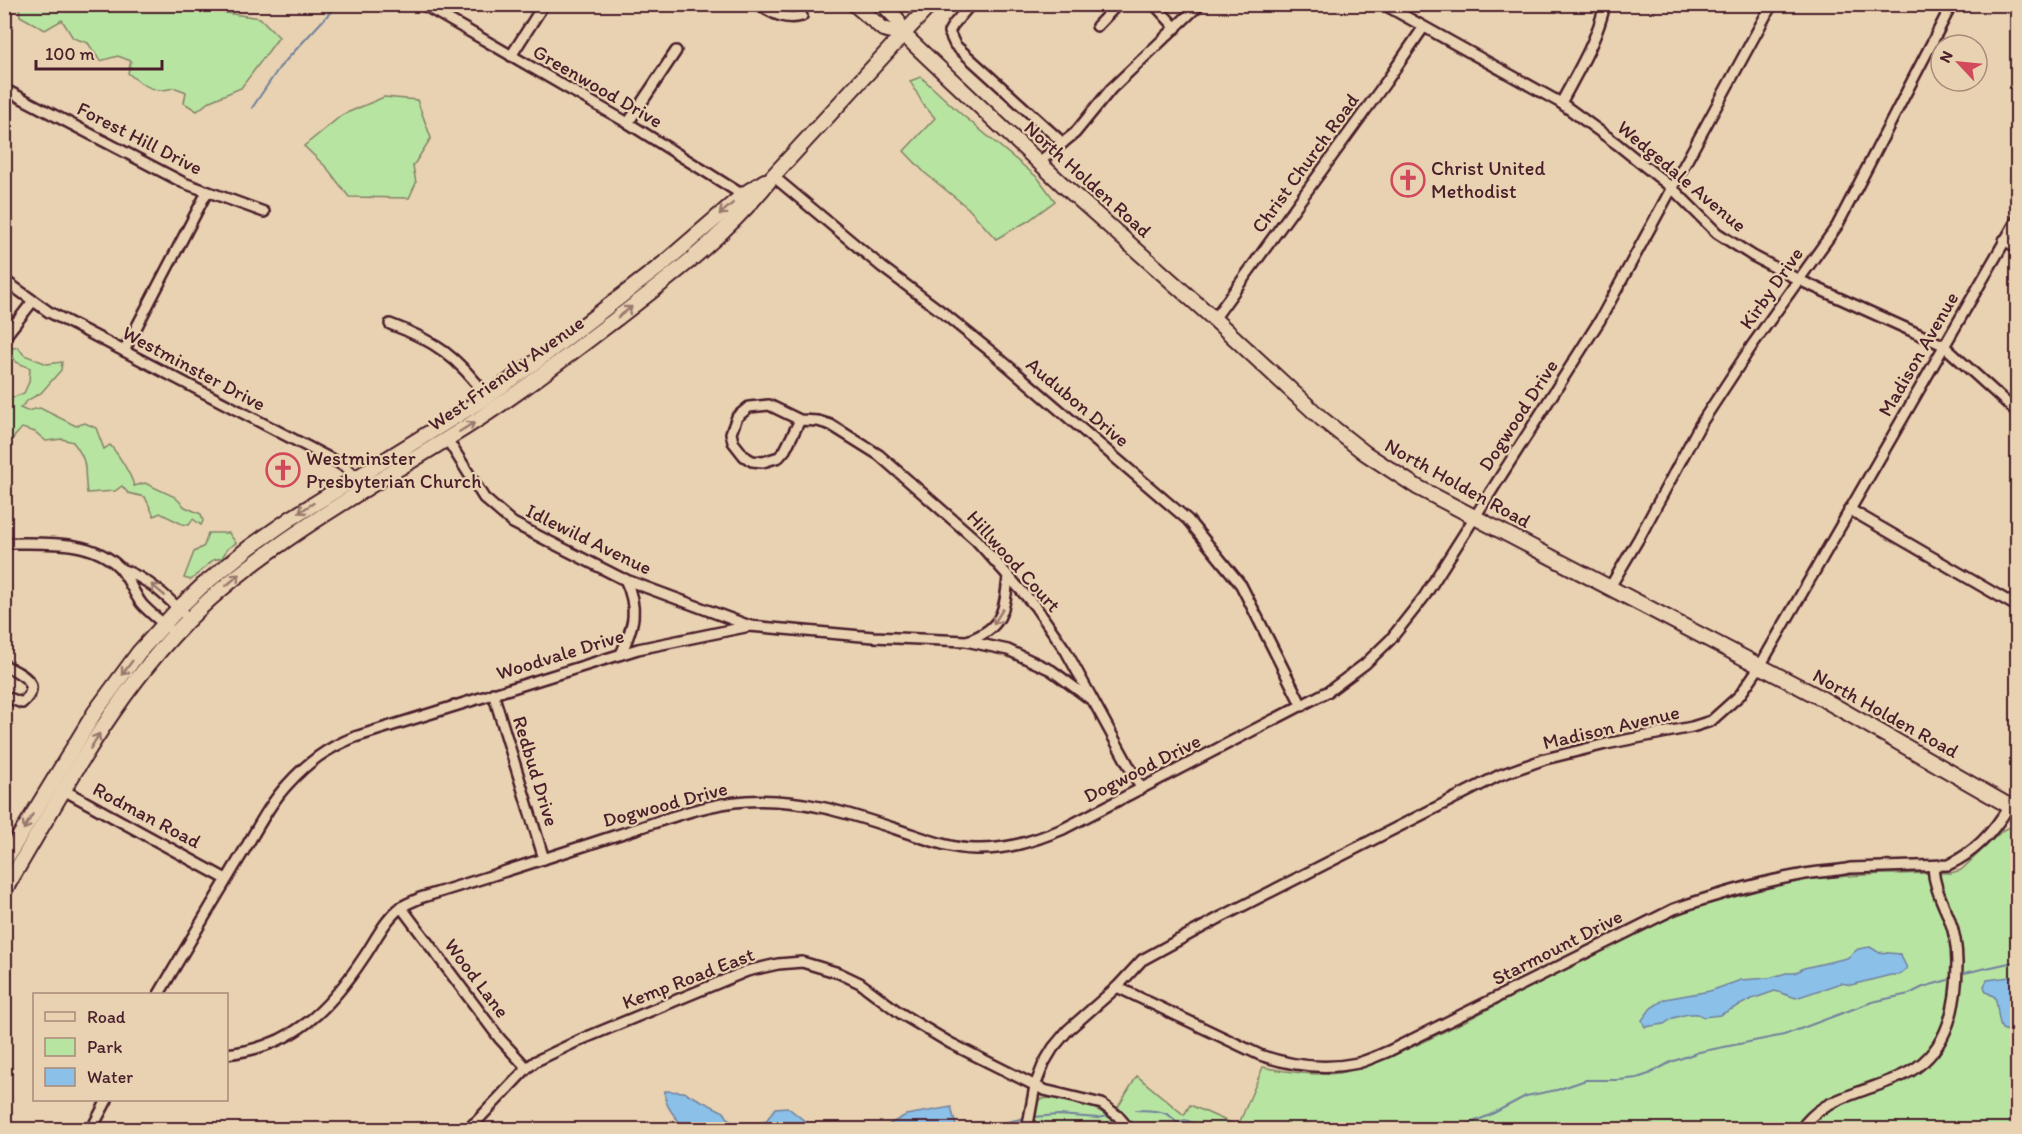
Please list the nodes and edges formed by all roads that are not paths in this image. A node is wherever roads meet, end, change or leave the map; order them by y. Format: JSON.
{"nodes":[{"id":1,"x":422,"y":4,"type":"edge"},
{"id":2,"x":544,"y":4,"type":"edge"},
{"id":3,"x":758,"y":4,"type":"edge"},
{"id":4,"x":854,"y":4,"type":"edge"},
{"id":5,"x":884,"y":4,"type":"edge"},
{"id":6,"x":931,"y":4,"type":"edge"},
{"id":7,"x":971,"y":4,"type":"edge"},
{"id":8,"x":1118,"y":4,"type":"edge"},
{"id":9,"x":1154,"y":4,"type":"edge"},
{"id":10,"x":1200,"y":4,"type":"edge"},
{"id":11,"x":1383,"y":4,"type":"edge"},
{"id":12,"x":1605,"y":4,"type":"edge"},
{"id":13,"x":1772,"y":4,"type":"edge"},
{"id":14,"x":1952,"y":4,"type":"edge"},
{"id":15,"x":802,"y":16,"type":"dead end"},
{"id":16,"x":1096,"y":26,"type":"dead end"},
{"id":17,"x":1423,"y":27,"type":"junction"},
{"id":18,"x":1176,"y":28,"type":"junction"},
{"id":19,"x":903,"y":34,"type":"junction"},
{"id":20,"x":676,"y":51,"type":"dead end"},
{"id":21,"x":512,"y":56,"type":"junction"},
{"id":22,"x":4,"y":89,"type":"edge"},
{"id":23,"x":1561,"y":104,"type":"junction"},
{"id":24,"x":628,"y":123,"type":"junction"},
{"id":25,"x":1063,"y":143,"type":"junction"},
{"id":26,"x":1039,"y":162,"type":"junction"},
{"id":27,"x":773,"y":176,"type":"junction"},
{"id":28,"x":1671,"y":188,"type":"junction"},
{"id":29,"x":207,"y":192,"type":"junction"},
{"id":30,"x":748,"y":198,"type":"junction"},
{"id":31,"x":264,"y":212,"type":"dead end"},
{"id":32,"x":2018,"y":218,"type":"edge"},
{"id":33,"x":2004,"y":240,"type":"junction"},
{"id":34,"x":2018,"y":248,"type":"edge"},
{"id":35,"x":4,"y":280,"type":"edge"},
{"id":36,"x":1799,"y":280,"type":"junction"},
{"id":37,"x":33,"y":302,"type":"junction"},
{"id":38,"x":1214,"y":319,"type":"junction"},
{"id":39,"x":390,"y":324,"type":"dead end"},
{"id":40,"x":4,"y":338,"type":"edge"},
{"id":41,"x":1943,"y":345,"type":"junction"},
{"id":42,"x":123,"y":351,"type":"junction"},
{"id":43,"x":487,"y":397,"type":"junction"},
{"id":44,"x":2018,"y":413,"type":"edge"},
{"id":45,"x":800,"y":420,"type":"junction"},
{"id":46,"x":447,"y":439,"type":"junction"},
{"id":47,"x":356,"y":477,"type":"junction"},
{"id":48,"x":363,"y":490,"type":"junction"},
{"id":49,"x":1849,"y":509,"type":"junction"},
{"id":50,"x":1474,"y":516,"type":"junction"},
{"id":51,"x":4,"y":543,"type":"edge"},
{"id":52,"x":121,"y":569,"type":"junction"},
{"id":53,"x":1008,"y":576,"type":"junction"},
{"id":54,"x":625,"y":579,"type":"junction"},
{"id":55,"x":1610,"y":587,"type":"junction"},
{"id":56,"x":2018,"y":607,"type":"edge"},
{"id":57,"x":178,"y":608,"type":"junction"},
{"id":58,"x":189,"y":619,"type":"junction"},
{"id":59,"x":164,"y":624,"type":"junction"},
{"id":60,"x":750,"y":626,"type":"junction"},
{"id":61,"x":175,"y":634,"type":"junction"},
{"id":62,"x":966,"y":641,"type":"junction"},
{"id":63,"x":621,"y":654,"type":"junction"},
{"id":64,"x":4,"y":665,"type":"edge"},
{"id":65,"x":1760,"y":666,"type":"junction"},
{"id":66,"x":494,"y":693,"type":"junction"},
{"id":67,"x":8,"y":698,"type":"edge"},
{"id":68,"x":1093,"y":701,"type":"junction"},
{"id":69,"x":1302,"y":706,"type":"junction"},
{"id":70,"x":51,"y":783,"type":"junction"},
{"id":71,"x":1141,"y":788,"type":"junction"},
{"id":72,"x":64,"y":791,"type":"junction"},
{"id":73,"x":2013,"y":809,"type":"edge"},
{"id":74,"x":544,"y":859,"type":"junction"},
{"id":75,"x":4,"y":862,"type":"edge"},
{"id":76,"x":1932,"y":867,"type":"junction"},
{"id":77,"x":226,"y":879,"type":"junction"},
{"id":78,"x":4,"y":891,"type":"edge"},
{"id":79,"x":401,"y":907,"type":"junction"},
{"id":80,"x":1117,"y":987,"type":"junction"},
{"id":81,"x":160,"y":993,"type":"edge"},
{"id":82,"x":228,"y":1054,"type":"edge"},
{"id":83,"x":526,"y":1068,"type":"junction"},
{"id":84,"x":1035,"y":1086,"type":"junction"},
{"id":85,"x":106,"y":1101,"type":"edge"},
{"id":86,"x":91,"y":1130,"type":"edge"},
{"id":87,"x":465,"y":1130,"type":"edge"},
{"id":88,"x":1027,"y":1130,"type":"edge"},
{"id":89,"x":1130,"y":1130,"type":"edge"},
{"id":90,"x":1800,"y":1130,"type":"edge"}],
"edges":[{"from":1,"to":21,"type":"street","name":"Greenwood Drive"},
{"from":2,"to":21,"type":"street"},
{"from":3,"to":15,"type":"street"},
{"from":4,"to":19,"type":"main road","name":"North Holden Road"},
{"from":5,"to":19,"type":"main road","name":"North Holden Road"},
{"from":6,"to":19,"type":"main road","name":"West Friendly Avenue"},
{"from":7,"to":25,"type":"street"},
{"from":8,"to":16,"type":"street"},
{"from":9,"to":18,"type":"street"},
{"from":10,"to":18,"type":"street"},
{"from":11,"to":17,"type":"street","name":"Wedgedale Avenue"},
{"from":12,"to":23,"type":"street"},
{"from":13,"to":28,"type":"street","name":"Dogwood Drive"},
{"from":14,"to":36,"type":"street","name":"Kirby Drive"},
{"from":17,"to":23,"type":"street","name":"Wedgedale Avenue"},
{"from":17,"to":38,"type":"street","name":"Christ Church Road"},
{"from":18,"to":25,"type":"street"},
{"from":19,"to":26,"type":"main road","name":"North Holden Road"},
{"from":19,"to":27,"type":"main road","name":"West Friendly Avenue"},
{"from":20,"to":24,"type":"street"},
{"from":21,"to":24,"type":"street","name":"Greenwood Drive"},
{"from":22,"to":29,"type":"street","name":"Forest Hill Drive"},
{"from":23,"to":28,"type":"street","name":"Wedgedale Avenue"},
{"from":24,"to":30,"type":"street","name":"Greenwood Drive"},
{"from":25,"to":26,"type":"street"},
{"from":26,"to":38,"type":"main road","name":"North Holden Road"},
{"from":27,"to":30,"type":"main road","name":"West Friendly Avenue"},
{"from":27,"to":69,"type":"street","name":"Audubon Drive"},
{"from":28,"to":36,"type":"street","name":"Wedgedale Avenue"},
{"from":28,"to":50,"type":"street","name":"Dogwood Drive"},
{"from":29,"to":31,"type":"street","name":"Forest Hill Drive"},
{"from":29,"to":42,"type":"street"},
{"from":30,"to":43,"type":"main road","name":"West Friendly Avenue","one_way":true},
{"from":46,"to":30,"type":"main road","name":"West Friendly Avenue","one_way":true},
{"from":32,"to":33,"type":"street","name":"Madison Avenue"},
{"from":33,"to":34,"type":"street"},
{"from":33,"to":41,"type":"street","name":"Madison Avenue"},
{"from":35,"to":37,"type":"street","name":"Westminster Drive"},
{"from":36,"to":41,"type":"street","name":"Wedgedale Avenue"},
{"from":36,"to":55,"type":"street","name":"Kirby Drive"},
{"from":37,"to":40,"type":"street"},
{"from":37,"to":42,"type":"street","name":"Westminster Drive"},
{"from":38,"to":50,"type":"main road","name":"North Holden Road"},
{"from":39,"to":43,"type":"street"},
{"from":41,"to":44,"type":"street","name":"Wedgedale Avenue"},
{"from":41,"to":49,"type":"street","name":"Madison Avenue"},
{"from":42,"to":47,"type":"street","name":"Westminster Drive"},
{"from":43,"to":47,"type":"main road","name":"West Friendly Avenue"},
{"from":45,"to":45,"type":"street","name":"Hillwood Court"},
{"from":45,"to":53,"type":"street","name":"Hillwood Court"},
{"from":46,"to":48,"type":"main road","name":"West Friendly Avenue"},
{"from":46,"to":54,"type":"street","name":"Idlewild Avenue"},
{"from":47,"to":48,"type":"street","name":"Westminster Drive"},
{"from":47,"to":57,"type":"main road","name":"West Friendly Avenue","one_way":true},
{"from":58,"to":48,"type":"main road","name":"West Friendly Avenue","one_way":true},
{"from":49,"to":56,"type":"street"},
{"from":49,"to":65,"type":"street","name":"Madison Avenue"},
{"from":50,"to":55,"type":"main road","name":"North Holden Road"},
{"from":50,"to":69,"type":"street","name":"Dogwood Drive"},
{"from":51,"to":52,"type":"street"},
{"from":57,"to":52,"type":"street","one_way":true},
{"from":52,"to":59,"type":"street"},
{"from":53,"to":62,"type":"street","one_way":true},
{"from":53,"to":68,"type":"street","name":"Hillwood Court"},
{"from":54,"to":60,"type":"street","name":"Idlewild Avenue"},
{"from":54,"to":63,"type":"street"},
{"from":55,"to":65,"type":"main road","name":"North Holden Road"},
{"from":57,"to":58,"type":"street"},
{"from":57,"to":59,"type":"main road","name":"West Friendly Avenue"},
{"from":58,"to":61,"type":"main road","name":"West Friendly Avenue"},
{"from":59,"to":61,"type":"street"},
{"from":59,"to":70,"type":"main road","name":"West Friendly Avenue","one_way":true},
{"from":60,"to":62,"type":"street","name":"Woodvale Drive"},
{"from":60,"to":63,"type":"street","name":"Woodvale Drive"},
{"from":72,"to":61,"type":"main road","name":"West Friendly Avenue","one_way":true},
{"from":62,"to":68,"type":"street","name":"Woodvale Drive"},
{"from":63,"to":66,"type":"street","name":"Woodvale Drive"},
{"from":64,"to":67,"type":"street"},
{"from":65,"to":73,"type":"main road","name":"North Holden Road"},
{"from":65,"to":80,"type":"street","name":"Madison Avenue"},
{"from":66,"to":74,"type":"street","name":"Redbud Drive"},
{"from":66,"to":77,"type":"street","name":"Woodvale Drive"},
{"from":68,"to":71,"type":"street","name":"Hillwood Court"},
{"from":69,"to":71,"type":"street","name":"Dogwood Drive"},
{"from":70,"to":72,"type":"street","name":"Rodman Road"},
{"from":70,"to":75,"type":"main road","name":"West Friendly Avenue","one_way":true},
{"from":71,"to":74,"type":"street","name":"Dogwood Drive"},
{"from":72,"to":77,"type":"street","name":"Rodman Road"},
{"from":72,"to":78,"type":"main road","name":"West Friendly Avenue"},
{"from":73,"to":76,"type":"street","name":"Starmount Drive"},
{"from":74,"to":79,"type":"street","name":"Dogwood Drive"},
{"from":76,"to":80,"type":"street","name":"Starmount Drive"},
{"from":76,"to":90,"type":"street"},
{"from":77,"to":81,"type":"street","name":"Woodvale Drive"},
{"from":79,"to":82,"type":"street","name":"Dogwood Drive"},
{"from":79,"to":83,"type":"street","name":"Wood Lane"},
{"from":80,"to":84,"type":"street","name":"Madison Avenue"},
{"from":83,"to":84,"type":"street","name":"Kemp Road East"},
{"from":83,"to":87,"type":"street","name":"Kemp Road East"},
{"from":84,"to":88,"type":"street"},
{"from":84,"to":89,"type":"street","name":"Kemp Road East"},
{"from":85,"to":86,"type":"street"}]}
